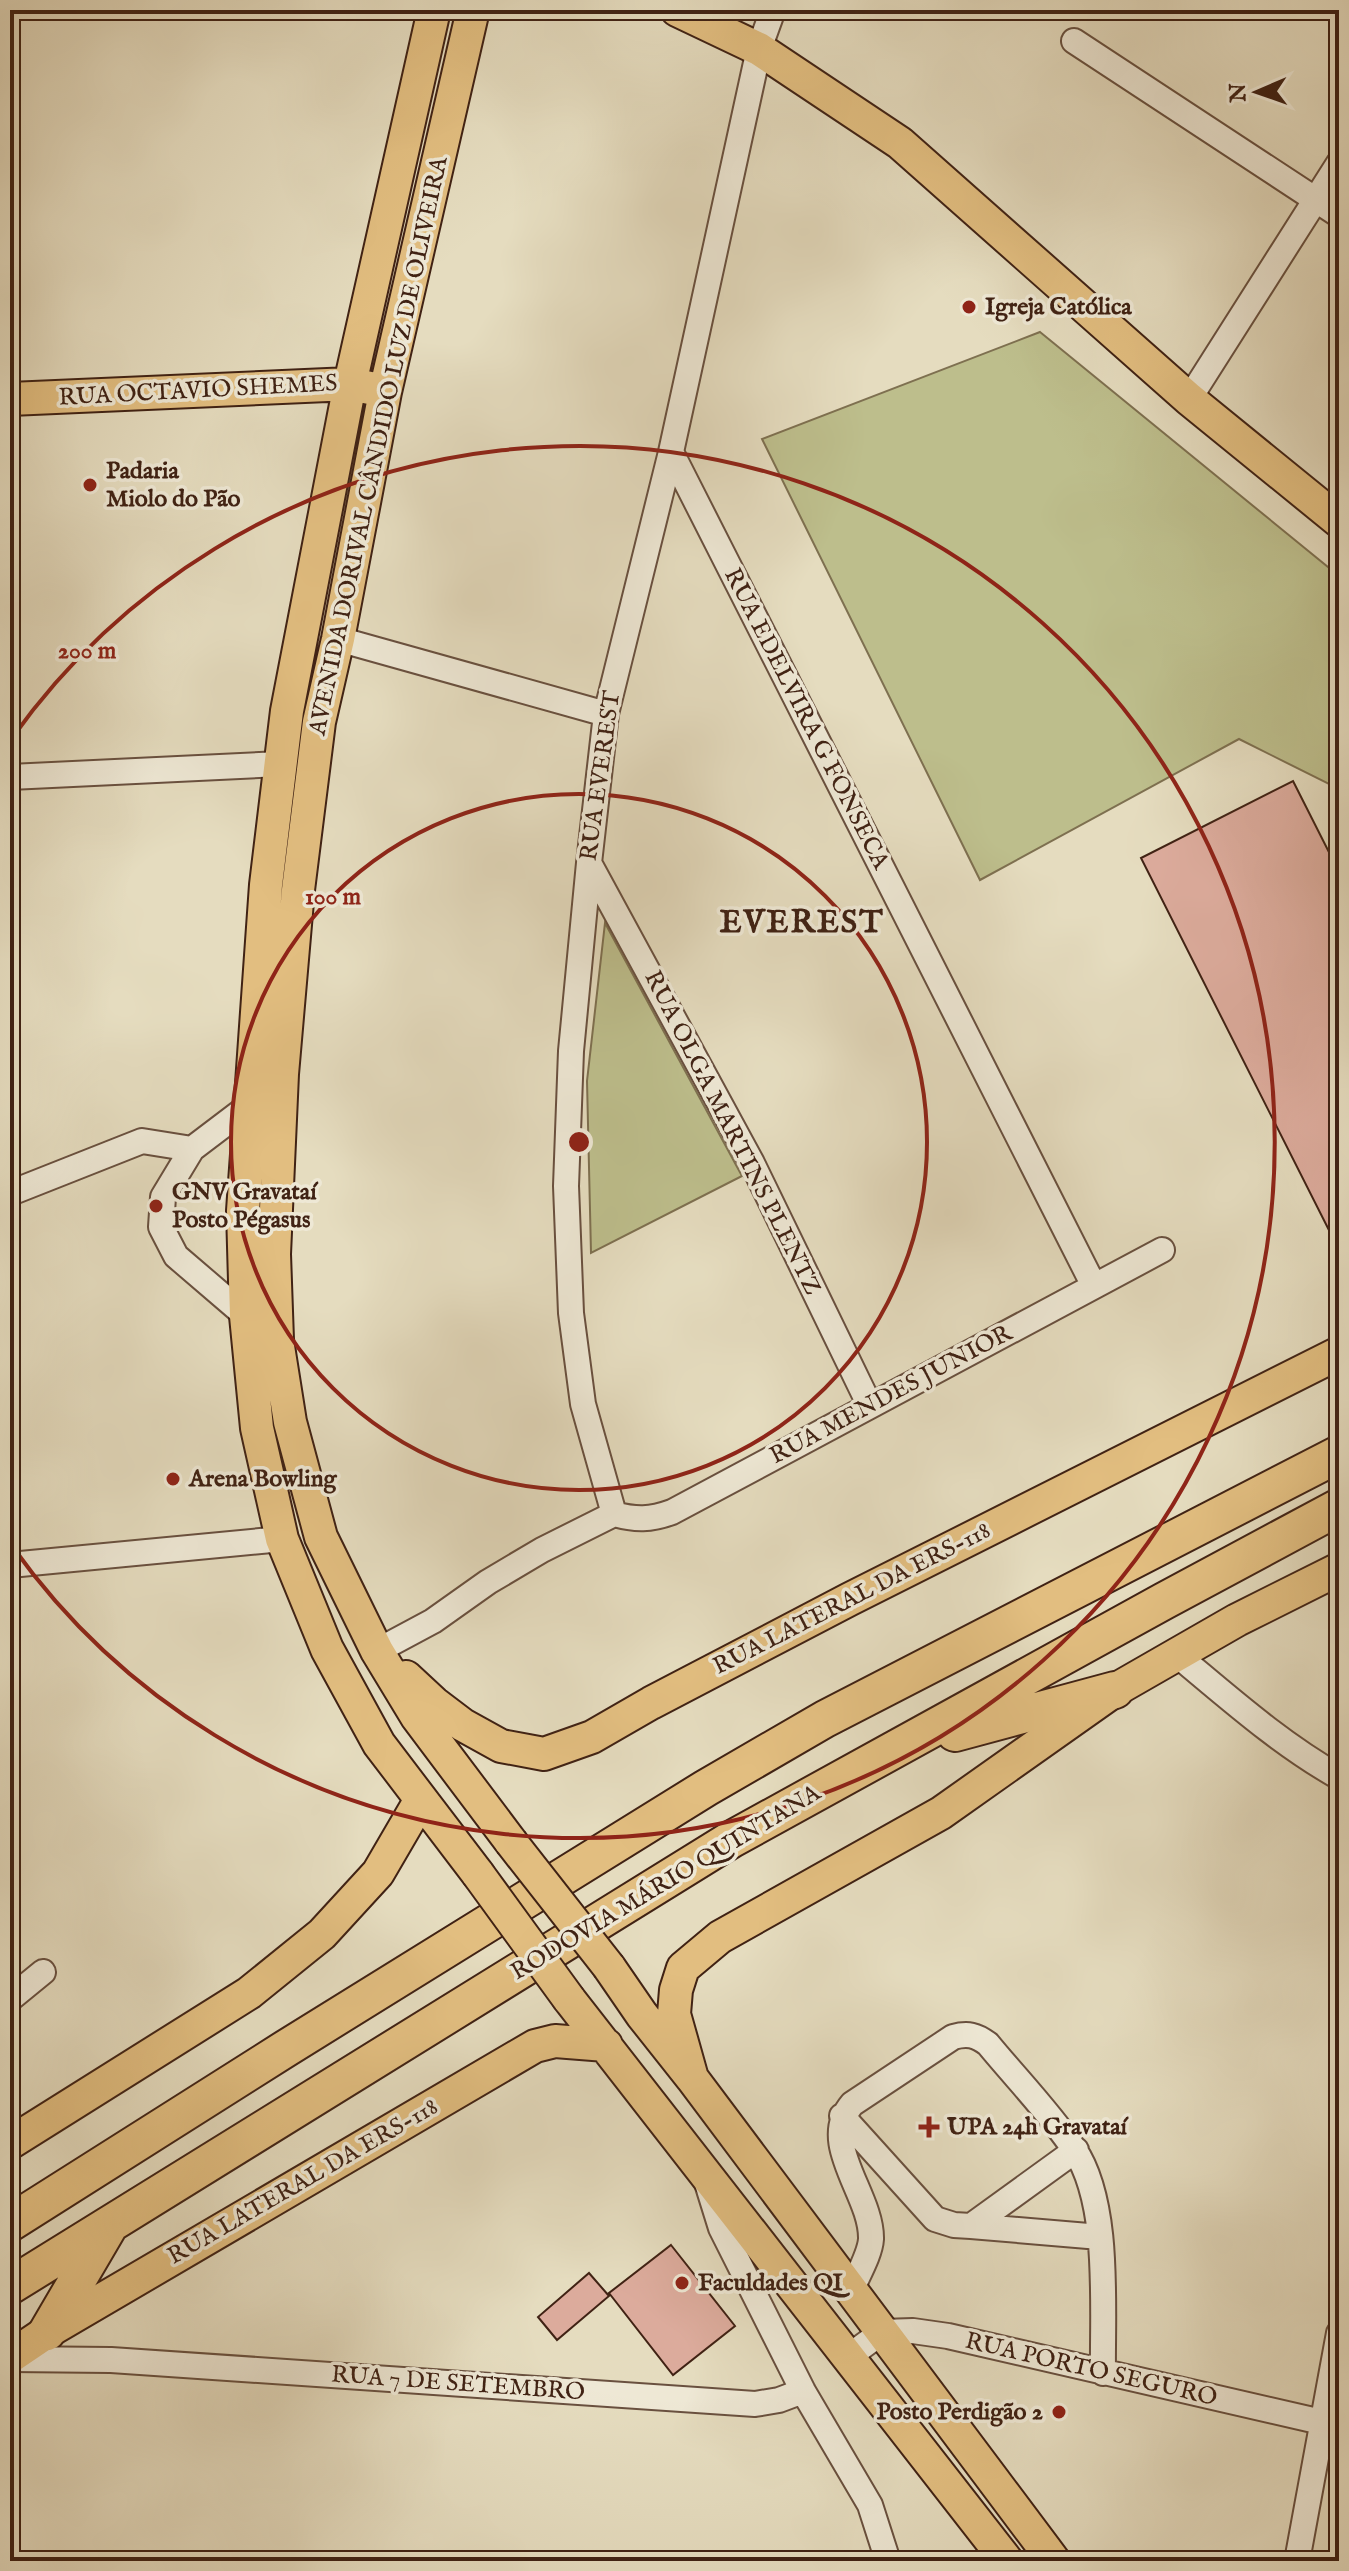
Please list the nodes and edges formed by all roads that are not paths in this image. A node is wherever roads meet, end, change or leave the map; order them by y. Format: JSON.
{"nodes":[{"id":1,"x":434,"y":10,"type":"edge"},
{"id":2,"x":473,"y":10,"type":"edge"},
{"id":3,"x":677,"y":10,"type":"edge"},
{"id":4,"x":773,"y":10,"type":"edge"},
{"id":5,"x":1074,"y":41,"type":"dead end"},
{"id":6,"x":759,"y":49,"type":"junction"},
{"id":7,"x":1339,"y":163,"type":"edge"},
{"id":8,"x":1316,"y":200,"type":"junction"},
{"id":9,"x":1339,"y":215,"type":"edge"},
{"id":10,"x":350,"y":384,"type":"junction"},
{"id":11,"x":385,"y":392,"type":"junction"},
{"id":12,"x":10,"y":399,"type":"edge"},
{"id":13,"x":1189,"y":399,"type":"junction"},
{"id":14,"x":671,"y":452,"type":"junction"},
{"id":15,"x":1339,"y":521,"type":"edge"},
{"id":16,"x":338,"y":639,"type":"junction"},
{"id":17,"x":606,"y":714,"type":"junction"},
{"id":18,"x":280,"y":764,"type":"junction"},
{"id":19,"x":10,"y":777,"type":"edge"},
{"id":20,"x":589,"y":863,"type":"junction"},
{"id":21,"x":250,"y":1105,"type":"junction"},
{"id":22,"x":192,"y":1149,"type":"junction"},
{"id":23,"x":13,"y":1192,"type":"dead end"},
{"id":24,"x":1162,"y":1250,"type":"dead end"},
{"id":25,"x":1094,"y":1286,"type":"junction"},
{"id":26,"x":246,"y":1316,"type":"junction"},
{"id":27,"x":1339,"y":1353,"type":"edge"},
{"id":28,"x":870,"y":1406,"type":"junction"},
{"id":29,"x":1339,"y":1454,"type":"edge"},
{"id":30,"x":1339,"y":1507,"type":"edge"},
{"id":31,"x":614,"y":1514,"type":"junction"},
{"id":32,"x":282,"y":1539,"type":"junction"},
{"id":33,"x":10,"y":1565,"type":"edge"},
{"id":34,"x":1339,"y":1569,"type":"edge"},
{"id":35,"x":377,"y":1651,"type":"junction"},
{"id":36,"x":1176,"y":1654,"type":"junction"},
{"id":37,"x":1115,"y":1690,"type":"junction"},
{"id":38,"x":903,"y":1746,"type":"junction"},
{"id":39,"x":1339,"y":1777,"type":"edge"},
{"id":40,"x":420,"y":1801,"type":"junction"},
{"id":41,"x":43,"y":1972,"type":"dead end"},
{"id":42,"x":10,"y":1999,"type":"edge"},
{"id":43,"x":606,"y":2045,"type":"junction"},
{"id":44,"x":692,"y":2078,"type":"junction"},
{"id":45,"x":842,"y":2116,"type":"junction"},
{"id":46,"x":10,"y":2143,"type":"edge"},
{"id":47,"x":1076,"y":2150,"type":"junction"},
{"id":48,"x":704,"y":2173,"type":"junction"},
{"id":49,"x":10,"y":2223,"type":"edge"},
{"id":50,"x":111,"y":2223,"type":"junction"},
{"id":51,"x":971,"y":2226,"type":"junction"},
{"id":52,"x":1100,"y":2237,"type":"junction"},
{"id":53,"x":10,"y":2286,"type":"edge"},
{"id":54,"x":851,"y":2291,"type":"junction"},
{"id":55,"x":47,"y":2332,"type":"junction"},
{"id":56,"x":882,"y":2332,"type":"junction"},
{"id":57,"x":1339,"y":2333,"type":"edge"},
{"id":58,"x":848,"y":2357,"type":"junction"},
{"id":59,"x":10,"y":2358,"type":"edge"},
{"id":60,"x":111,"y":2360,"type":"junction"},
{"id":61,"x":1103,"y":2373,"type":"junction"},
{"id":62,"x":803,"y":2391,"type":"junction"},
{"id":63,"x":1331,"y":2425,"type":"edge"},
{"id":64,"x":888,"y":2561,"type":"edge"},
{"id":65,"x":1007,"y":2561,"type":"edge"},
{"id":66,"x":1054,"y":2561,"type":"edge"},
{"id":67,"x":1297,"y":2561,"type":"edge"}],
"edges":[{"from":1,"to":10,"type":"main road","name":"AVENIDA DORIVAL CÂNDIDO LUZ DE OLIVEIRA"},
{"from":2,"to":11,"type":"main road","name":"AVENIDA DORIVAL CÂNDIDO LUZ DE OLIVEIRA"},
{"from":3,"to":6,"type":"main road"},
{"from":4,"to":6,"type":"street","name":"RUA EVEREST"},
{"from":5,"to":8,"type":"street"},
{"from":6,"to":13,"type":"main road"},
{"from":6,"to":14,"type":"street","name":"RUA EVEREST"},
{"from":7,"to":8,"type":"street"},
{"from":8,"to":9,"type":"street"},
{"from":8,"to":13,"type":"street"},
{"from":10,"to":11,"type":"main road","name":"RUA OCTAVIO SHEMES"},
{"from":10,"to":12,"type":"main road","name":"RUA OCTAVIO SHEMES"},
{"from":10,"to":18,"type":"main road","name":"AVENIDA DORIVAL CÂNDIDO LUZ DE OLIVEIRA"},
{"from":11,"to":16,"type":"main road","name":"AVENIDA DORIVAL CÂNDIDO LUZ DE OLIVEIRA"},
{"from":13,"to":15,"type":"main road"},
{"from":14,"to":17,"type":"street","name":"RUA EVEREST"},
{"from":14,"to":25,"type":"street","name":"RUA EDELVIRA G FONSECA"},
{"from":16,"to":17,"type":"street"},
{"from":16,"to":35,"type":"main road","name":"AVENIDA DORIVAL CÂNDIDO LUZ DE OLIVEIRA"},
{"from":17,"to":20,"type":"street","name":"RUA EVEREST"},
{"from":18,"to":19,"type":"street"},
{"from":18,"to":21,"type":"main road","name":"AVENIDA DORIVAL CÂNDIDO LUZ DE OLIVEIRA"},
{"from":20,"to":28,"type":"street","name":"RUA OLGA MARTINS PLENTZ"},
{"from":20,"to":31,"type":"street","name":"RUA EVEREST"},
{"from":21,"to":22,"type":"street"},
{"from":21,"to":26,"type":"main road","name":"AVENIDA DORIVAL CÂNDIDO LUZ DE OLIVEIRA"},
{"from":22,"to":23,"type":"street"},
{"from":22,"to":26,"type":"street"},
{"from":24,"to":25,"type":"street","name":"RUA MENDES JUNIOR"},
{"from":25,"to":28,"type":"street","name":"RUA MENDES JUNIOR"},
{"from":26,"to":32,"type":"main road","name":"AVENIDA DORIVAL CÂNDIDO LUZ DE OLIVEIRA"},
{"from":27,"to":35,"type":"main road","name":"RUA LATERAL DA ERS-118"},
{"from":28,"to":31,"type":"street","name":"RUA MENDES JUNIOR"},
{"from":29,"to":49,"type":"highway"},
{"from":30,"to":38,"type":"highway","name":"RODOVIA MÁRIO QUINTANA"},
{"from":31,"to":35,"type":"street"},
{"from":32,"to":33,"type":"street"},
{"from":32,"to":40,"type":"main road","name":"AVENIDA DORIVAL CÂNDIDO LUZ DE OLIVEIRA"},
{"from":34,"to":36,"type":"main road"},
{"from":35,"to":44,"type":"main road","name":"AVENIDA DORIVAL CÂNDIDO LUZ DE OLIVEIRA","bridge":true},
{"from":36,"to":37,"type":"main road"},
{"from":36,"to":39,"type":"street"},
{"from":37,"to":38,"type":"highway"},
{"from":37,"to":44,"type":"main road"},
{"from":38,"to":50,"type":"highway","name":"RODOVIA MÁRIO QUINTANA"},
{"from":40,"to":43,"type":"main road","name":"AVENIDA DORIVAL CÂNDIDO LUZ DE OLIVEIRA","bridge":true},
{"from":40,"to":46,"type":"main road"},
{"from":41,"to":42,"type":"street"},
{"from":43,"to":48,"type":"main road","name":"AVENIDA DORIVAL CÂNDIDO LUZ DE OLIVEIRA"},
{"from":43,"to":55,"type":"main road","name":"RUA LATERAL DA ERS-118"},
{"from":44,"to":54,"type":"main road","name":"AVENIDA DORIVAL CÂNDIDO LUZ DE OLIVEIRA"},
{"from":45,"to":47,"type":"street"},
{"from":45,"to":51,"type":"street"},
{"from":45,"to":54,"type":"street"},
{"from":47,"to":51,"type":"street"},
{"from":47,"to":52,"type":"street"},
{"from":48,"to":58,"type":"main road","name":"AVENIDA DORIVAL CÂNDIDO LUZ DE OLIVEIRA"},
{"from":48,"to":62,"type":"street"},
{"from":50,"to":53,"type":"highway","name":"RODOVIA MÁRIO QUINTANA"},
{"from":50,"to":55,"type":"highway"},
{"from":51,"to":52,"type":"street"},
{"from":52,"to":61,"type":"street"},
{"from":54,"to":56,"type":"main road","name":"AVENIDA DORIVAL CÂNDIDO LUZ DE OLIVEIRA"},
{"from":55,"to":59,"type":"main road","name":"RUA LATERAL DA ERS-118"},
{"from":55,"to":60,"type":"street","name":"RUA 7 DE SETEMBRO"},
{"from":56,"to":58,"type":"street"},
{"from":56,"to":61,"type":"street","name":"RUA PORTO SEGURO"},
{"from":56,"to":66,"type":"main road","name":"AVENIDA DORIVAL CÂNDIDO LUZ DE OLIVEIRA"},
{"from":57,"to":63,"type":"street"},
{"from":58,"to":65,"type":"main road","name":"AVENIDA DORIVAL CÂNDIDO LUZ DE OLIVEIRA"},
{"from":59,"to":60,"type":"street","name":"RUA 7 DE SETEMBRO"},
{"from":60,"to":62,"type":"street","name":"RUA 7 DE SETEMBRO"},
{"from":61,"to":63,"type":"street","name":"RUA PORTO SEGURO"},
{"from":62,"to":64,"type":"street"},
{"from":63,"to":67,"type":"street"}]}
